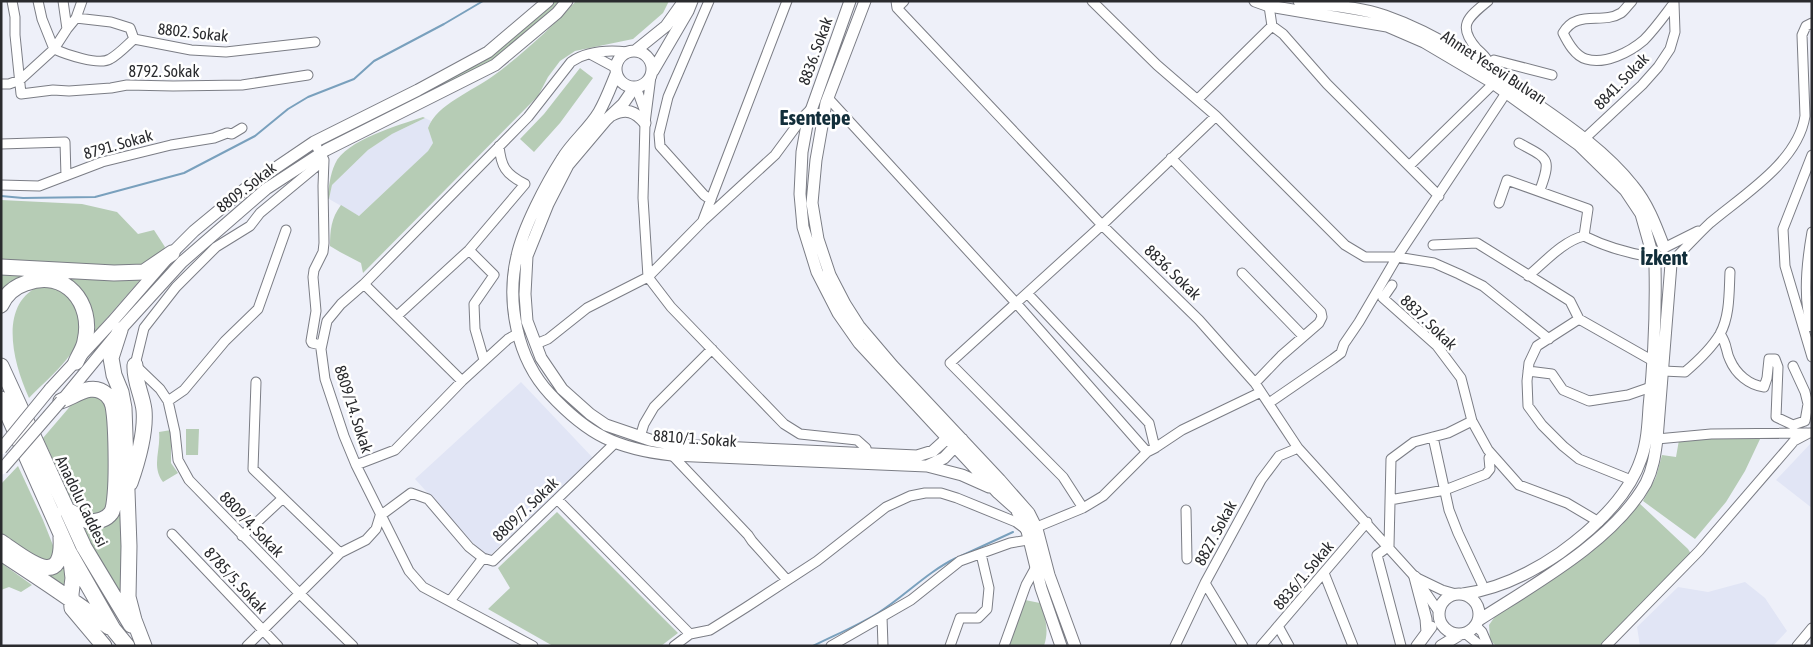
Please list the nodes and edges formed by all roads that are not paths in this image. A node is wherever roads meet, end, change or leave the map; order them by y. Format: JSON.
{"nodes":[{"id":1,"x":12,"y":1,"type":"edge"},
{"id":2,"x":38,"y":1,"type":"edge"},
{"id":3,"x":64,"y":1,"type":"edge"},
{"id":4,"x":82,"y":1,"type":"edge"},
{"id":5,"x":548,"y":1,"type":"edge"},
{"id":6,"x":567,"y":1,"type":"edge"},
{"id":7,"x":682,"y":1,"type":"edge"},
{"id":8,"x":692,"y":1,"type":"edge"},
{"id":9,"x":709,"y":1,"type":"edge"},
{"id":10,"x":787,"y":1,"type":"edge"},
{"id":11,"x":850,"y":1,"type":"edge"},
{"id":12,"x":864,"y":1,"type":"edge"},
{"id":13,"x":904,"y":1,"type":"edge"},
{"id":14,"x":1092,"y":1,"type":"edge"},
{"id":15,"x":1255,"y":1,"type":"edge"},
{"id":16,"x":1299,"y":1,"type":"edge"},
{"id":17,"x":1488,"y":1,"type":"edge"},
{"id":18,"x":1632,"y":1,"type":"edge"},
{"id":19,"x":1674,"y":2,"type":"edge"},
{"id":20,"x":1330,"y":4,"type":"edge"},
{"id":21,"x":896,"y":5,"type":"edge"},
{"id":22,"x":1269,"y":6,"type":"junction"},
{"id":23,"x":76,"y":18,"type":"junction"},
{"id":24,"x":1812,"y":23,"type":"edge"},
{"id":25,"x":1272,"y":26,"type":"junction"},
{"id":26,"x":67,"y":28,"type":"junction"},
{"id":27,"x":134,"y":39,"type":"junction"},
{"id":28,"x":315,"y":42,"type":"dead end"},
{"id":29,"x":54,"y":49,"type":"junction"},
{"id":30,"x":631,"y":51,"type":"junction"},
{"id":31,"x":590,"y":54,"type":"junction"},
{"id":32,"x":1803,"y":55,"type":"junction"},
{"id":33,"x":616,"y":71,"type":"junction"},
{"id":34,"x":652,"y":73,"type":"junction"},
{"id":35,"x":1812,"y":73,"type":"edge"},
{"id":36,"x":308,"y":75,"type":"dead end"},
{"id":37,"x":1552,"y":75,"type":"dead end"},
{"id":38,"x":1492,"y":76,"type":"junction"},
{"id":39,"x":20,"y":80,"type":"junction"},
{"id":40,"x":1,"y":84,"type":"edge"},
{"id":41,"x":635,"y":88,"type":"junction"},
{"id":42,"x":1506,"y":93,"type":"junction"},
{"id":43,"x":828,"y":98,"type":"junction"},
{"id":44,"x":1198,"y":99,"type":"junction"},
{"id":45,"x":811,"y":109,"type":"junction"},
{"id":46,"x":610,"y":116,"type":"junction"},
{"id":47,"x":1216,"y":116,"type":"junction"},
{"id":48,"x":646,"y":119,"type":"junction"},
{"id":49,"x":242,"y":128,"type":"dead end"},
{"id":50,"x":1582,"y":141,"type":"junction"},
{"id":51,"x":314,"y":142,"type":"junction"},
{"id":52,"x":1519,"y":143,"type":"dead end"},
{"id":53,"x":1,"y":144,"type":"edge"},
{"id":54,"x":500,"y":146,"type":"junction"},
{"id":55,"x":1812,"y":155,"type":"edge"},
{"id":56,"x":323,"y":156,"type":"junction"},
{"id":57,"x":1171,"y":158,"type":"junction"},
{"id":58,"x":1409,"y":166,"type":"junction"},
{"id":59,"x":66,"y":176,"type":"junction"},
{"id":60,"x":1,"y":185,"type":"edge"},
{"id":61,"x":1540,"y":190,"type":"junction"},
{"id":62,"x":1439,"y":196,"type":"junction"},
{"id":63,"x":711,"y":200,"type":"junction"},
{"id":64,"x":1499,"y":203,"type":"dead end"},
{"id":65,"x":703,"y":221,"type":"junction"},
{"id":66,"x":1102,"y":224,"type":"junction"},
{"id":67,"x":1709,"y":224,"type":"junction"},
{"id":68,"x":286,"y":230,"type":"dead end"},
{"id":69,"x":1812,"y":232,"type":"edge"},
{"id":70,"x":1584,"y":236,"type":"junction"},
{"id":71,"x":1433,"y":244,"type":"dead end"},
{"id":72,"x":1665,"y":247,"type":"junction"},
{"id":73,"x":469,"y":250,"type":"junction"},
{"id":74,"x":172,"y":253,"type":"junction"},
{"id":75,"x":1396,"y":257,"type":"junction"},
{"id":76,"x":1653,"y":259,"type":"junction"},
{"id":77,"x":1671,"y":263,"type":"junction"},
{"id":78,"x":1,"y":267,"type":"edge"},
{"id":79,"x":1730,"y":272,"type":"dead end"},
{"id":80,"x":1242,"y":274,"type":"dead end"},
{"id":81,"x":1528,"y":276,"type":"junction"},
{"id":82,"x":648,"y":277,"type":"junction"},
{"id":83,"x":364,"y":284,"type":"junction"},
{"id":84,"x":1392,"y":285,"type":"dead end"},
{"id":85,"x":1027,"y":292,"type":"junction"},
{"id":86,"x":1016,"y":303,"type":"junction"},
{"id":87,"x":1,"y":305,"type":"edge"},
{"id":88,"x":397,"y":316,"type":"junction"},
{"id":89,"x":1579,"y":319,"type":"junction"},
{"id":90,"x":1812,"y":327,"type":"edge"},
{"id":91,"x":120,"y":330,"type":"junction"},
{"id":92,"x":518,"y":334,"type":"junction"},
{"id":93,"x":1720,"y":334,"type":"junction"},
{"id":94,"x":1303,"y":336,"type":"junction"},
{"id":95,"x":1549,"y":339,"type":"junction"},
{"id":96,"x":536,"y":344,"type":"junction"},
{"id":97,"x":321,"y":345,"type":"junction"},
{"id":98,"x":712,"y":349,"type":"junction"},
{"id":99,"x":1812,"y":357,"type":"edge"},
{"id":100,"x":484,"y":360,"type":"junction"},
{"id":101,"x":1653,"y":361,"type":"junction"},
{"id":102,"x":76,"y":362,"type":"junction"},
{"id":103,"x":135,"y":364,"type":"junction"},
{"id":104,"x":2,"y":365,"type":"edge"},
{"id":105,"x":1793,"y":366,"type":"dead end"},
{"id":106,"x":1528,"y":371,"type":"junction"},
{"id":107,"x":1663,"y":372,"type":"junction"},
{"id":108,"x":462,"y":381,"type":"junction"},
{"id":109,"x":256,"y":382,"type":"dead end"},
{"id":110,"x":1256,"y":383,"type":"junction"},
{"id":111,"x":1651,"y":387,"type":"junction"},
{"id":112,"x":1261,"y":392,"type":"junction"},
{"id":113,"x":1,"y":399,"type":"edge"},
{"id":114,"x":61,"y":401,"type":"junction"},
{"id":115,"x":168,"y":401,"type":"junction"},
{"id":116,"x":1269,"y":404,"type":"junction"},
{"id":117,"x":6,"y":416,"type":"edge"},
{"id":118,"x":1472,"y":421,"type":"junction"},
{"id":119,"x":1811,"y":432,"type":"edge"},
{"id":120,"x":640,"y":437,"type":"junction"},
{"id":121,"x":955,"y":438,"type":"junction"},
{"id":122,"x":1433,"y":438,"type":"junction"},
{"id":123,"x":1657,"y":439,"type":"junction"},
{"id":124,"x":615,"y":444,"type":"junction"},
{"id":125,"x":1298,"y":448,"type":"junction"},
{"id":126,"x":1,"y":450,"type":"edge"},
{"id":127,"x":1151,"y":450,"type":"junction"},
{"id":128,"x":867,"y":454,"type":"junction"},
{"id":129,"x":672,"y":455,"type":"junction"},
{"id":130,"x":1492,"y":455,"type":"junction"},
{"id":131,"x":356,"y":465,"type":"junction"},
{"id":132,"x":927,"y":466,"type":"junction"},
{"id":133,"x":1,"y":470,"type":"edge"},
{"id":134,"x":1631,"y":480,"type":"junction"},
{"id":135,"x":1445,"y":490,"type":"junction"},
{"id":136,"x":127,"y":492,"type":"junction"},
{"id":137,"x":998,"y":493,"type":"junction"},
{"id":138,"x":283,"y":498,"type":"junction"},
{"id":139,"x":557,"y":499,"type":"junction"},
{"id":140,"x":1390,"y":500,"type":"junction"},
{"id":141,"x":1084,"y":508,"type":"junction"},
{"id":142,"x":65,"y":510,"type":"junction"},
{"id":143,"x":1186,"y":510,"type":"dead end"},
{"id":144,"x":380,"y":516,"type":"junction"},
{"id":145,"x":1367,"y":522,"type":"junction"},
{"id":146,"x":1604,"y":526,"type":"junction"},
{"id":147,"x":172,"y":534,"type":"dead end"},
{"id":148,"x":1033,"y":534,"type":"junction"},
{"id":149,"x":61,"y":535,"type":"junction"},
{"id":150,"x":242,"y":536,"type":"junction"},
{"id":151,"x":1,"y":542,"type":"edge"},
{"id":152,"x":1389,"y":546,"type":"junction"},
{"id":153,"x":69,"y":552,"type":"junction"},
{"id":154,"x":1,"y":553,"type":"edge"},
{"id":155,"x":340,"y":553,"type":"junction"},
{"id":156,"x":981,"y":554,"type":"junction"},
{"id":157,"x":483,"y":558,"type":"junction"},
{"id":158,"x":1187,"y":559,"type":"dead end"},
{"id":159,"x":1036,"y":566,"type":"junction"},
{"id":160,"x":1324,"y":573,"type":"junction"},
{"id":161,"x":1415,"y":577,"type":"junction"},
{"id":162,"x":787,"y":580,"type":"junction"},
{"id":163,"x":1206,"y":584,"type":"junction"},
{"id":164,"x":1482,"y":584,"type":"dead end"},
{"id":165,"x":300,"y":594,"type":"junction"},
{"id":166,"x":1460,"y":594,"type":"junction"},
{"id":167,"x":72,"y":601,"type":"junction"},
{"id":168,"x":450,"y":601,"type":"junction"},
{"id":169,"x":1439,"y":616,"type":"junction"},
{"id":170,"x":882,"y":618,"type":"junction"},
{"id":171,"x":1478,"y":623,"type":"junction"},
{"id":172,"x":1278,"y":626,"type":"junction"},
{"id":173,"x":1812,"y":628,"type":"edge"},
{"id":174,"x":113,"y":629,"type":"junction"},
{"id":175,"x":264,"y":631,"type":"junction"},
{"id":176,"x":1427,"y":632,"type":"junction"},
{"id":177,"x":690,"y":634,"type":"junction"},
{"id":178,"x":1462,"y":634,"type":"junction"},
{"id":179,"x":1058,"y":644,"type":"edge"},
{"id":180,"x":104,"y":646,"type":"edge"},
{"id":181,"x":128,"y":646,"type":"edge"},
{"id":182,"x":144,"y":646,"type":"edge"},
{"id":183,"x":247,"y":646,"type":"edge"},
{"id":184,"x":278,"y":646,"type":"edge"},
{"id":185,"x":353,"y":646,"type":"edge"},
{"id":186,"x":533,"y":646,"type":"edge"},
{"id":187,"x":674,"y":646,"type":"edge"},
{"id":188,"x":830,"y":646,"type":"edge"},
{"id":189,"x":883,"y":646,"type":"edge"},
{"id":190,"x":950,"y":646,"type":"edge"},
{"id":191,"x":1004,"y":646,"type":"edge"},
{"id":192,"x":1075,"y":646,"type":"edge"},
{"id":193,"x":1175,"y":646,"type":"edge"},
{"id":194,"x":1243,"y":646,"type":"edge"},
{"id":195,"x":1261,"y":646,"type":"edge"},
{"id":196,"x":1289,"y":646,"type":"edge"},
{"id":197,"x":1353,"y":646,"type":"edge"},
{"id":198,"x":1401,"y":646,"type":"edge"},
{"id":199,"x":1417,"y":646,"type":"edge"},
{"id":200,"x":1441,"y":646,"type":"edge"},
{"id":201,"x":1482,"y":646,"type":"edge"},
{"id":202,"x":1488,"y":646,"type":"edge"},
{"id":203,"x":1606,"y":646,"type":"edge"},
{"id":204,"x":1797,"y":646,"type":"edge"}],
"edges":[{"from":1,"to":39,"type":"street"},
{"from":2,"to":29,"type":"street"},
{"from":3,"to":26,"type":"street"},
{"from":4,"to":23,"type":"street"},
{"from":5,"to":51,"type":"street","name":"8809. Sokak"},
{"from":6,"to":56,"type":"street","name":"8809. Sokak"},
{"from":7,"to":30,"type":"street"},
{"from":8,"to":34,"type":"street"},
{"from":9,"to":63,"type":"street"},
{"from":10,"to":63,"type":"street"},
{"from":11,"to":45,"type":"street","name":"8836. Sokak"},
{"from":12,"to":43,"type":"street"},
{"from":13,"to":21,"type":"street"},
{"from":14,"to":44,"type":"street"},
{"from":15,"to":22,"type":"street","name":"Ahmet Yesevi Bulvarı"},
{"from":16,"to":20,"type":"street"},
{"from":17,"to":38,"type":"street"},
{"from":18,"to":19,"type":"street"},
{"from":19,"to":50,"type":"street","name":"8841. Sokak"},
{"from":20,"to":38,"type":"street"},
{"from":21,"to":66,"type":"street","name":"8836. Sokak"},
{"from":22,"to":25,"type":"street"},
{"from":22,"to":38,"type":"street","name":"Ahmet Yesevi Bulvarı"},
{"from":23,"to":26,"type":"street"},
{"from":23,"to":27,"type":"street","name":"8802. Sokak"},
{"from":24,"to":32,"type":"street"},
{"from":25,"to":44,"type":"street"},
{"from":25,"to":58,"type":"street"},
{"from":26,"to":29,"type":"street"},
{"from":27,"to":28,"type":"street","name":"8802. Sokak"},
{"from":27,"to":29,"type":"street"},
{"from":29,"to":39,"type":"street"},
{"from":30,"to":31,"type":"street","name":"8809/14. Sokak"},
{"from":30,"to":33,"type":"street"},
{"from":30,"to":34,"type":"street"},
{"from":31,"to":33,"type":"street"},
{"from":31,"to":54,"type":"street","name":"8809/14. Sokak"},
{"from":32,"to":35,"type":"street"},
{"from":32,"to":67,"type":"street"},
{"from":33,"to":41,"type":"street"},
{"from":33,"to":92,"type":"street","name":"8810/1. Sokak"},
{"from":34,"to":41,"type":"street"},
{"from":34,"to":48,"type":"street"},
{"from":36,"to":39,"type":"street","name":"8792. Sokak"},
{"from":37,"to":38,"type":"street"},
{"from":38,"to":42,"type":"street","name":"Ahmet Yesevi Bulvarı"},
{"from":38,"to":50,"type":"street"},
{"from":38,"to":58,"type":"street"},
{"from":39,"to":40,"type":"street"},
{"from":41,"to":46,"type":"street","name":"8810/1. Sokak"},
{"from":41,"to":48,"type":"street"},
{"from":42,"to":50,"type":"street","name":"Ahmet Yesevi Bulvarı"},
{"from":42,"to":62,"type":"street"},
{"from":43,"to":86,"type":"street"},
{"from":43,"to":121,"type":"street"},
{"from":44,"to":47,"type":"street"},
{"from":45,"to":65,"type":"street"},
{"from":45,"to":121,"type":"street","name":"8836. Sokak"},
{"from":46,"to":48,"type":"street"},
{"from":46,"to":96,"type":"street","name":"8810/1. Sokak"},
{"from":47,"to":57,"type":"street"},
{"from":47,"to":75,"type":"street"},
{"from":48,"to":82,"type":"street"},
{"from":49,"to":59,"type":"street","name":"8791. Sokak"},
{"from":50,"to":72,"type":"street"},
{"from":50,"to":76,"type":"street","name":"Ahmet Yesevi Bulvarı"},
{"from":51,"to":56,"type":"street"},
{"from":51,"to":74,"type":"street","name":"8809. Sokak"},
{"from":52,"to":61,"type":"street"},
{"from":53,"to":59,"type":"street"},
{"from":54,"to":73,"type":"street"},
{"from":54,"to":83,"type":"street","name":"8809/14. Sokak"},
{"from":55,"to":99,"type":"street"},
{"from":56,"to":91,"type":"street","name":"8809. Sokak"},
{"from":56,"to":97,"type":"street"},
{"from":56,"to":103,"type":"street"},
{"from":57,"to":66,"type":"street"},
{"from":57,"to":94,"type":"street"},
{"from":58,"to":62,"type":"street"},
{"from":59,"to":60,"type":"street","name":"8791. Sokak"},
{"from":61,"to":64,"type":"street"},
{"from":61,"to":70,"type":"street"},
{"from":62,"to":75,"type":"street"},
{"from":63,"to":65,"type":"street"},
{"from":65,"to":82,"type":"street"},
{"from":66,"to":85,"type":"street"},
{"from":66,"to":110,"type":"street","name":"8836. Sokak"},
{"from":67,"to":72,"type":"street"},
{"from":67,"to":77,"type":"street"},
{"from":68,"to":115,"type":"street"},
{"from":69,"to":90,"type":"street"},
{"from":70,"to":76,"type":"street"},
{"from":70,"to":81,"type":"street"},
{"from":71,"to":81,"type":"street"},
{"from":72,"to":76,"type":"street"},
{"from":72,"to":77,"type":"street"},
{"from":73,"to":88,"type":"street"},
{"from":73,"to":100,"type":"street"},
{"from":74,"to":78,"type":"highway"},
{"from":74,"to":102,"type":"street","name":"8809. Sokak"},
{"from":75,"to":95,"type":"street"},
{"from":75,"to":116,"type":"street"},
{"from":76,"to":77,"type":"street"},
{"from":76,"to":101,"type":"street","name":"Ahmet Yesevi Bulvarı"},
{"from":77,"to":107,"type":"street"},
{"from":79,"to":93,"type":"street"},
{"from":80,"to":94,"type":"street"},
{"from":81,"to":89,"type":"street"},
{"from":82,"to":96,"type":"street"},
{"from":82,"to":98,"type":"street"},
{"from":83,"to":88,"type":"street"},
{"from":83,"to":97,"type":"street","name":"8809/14. Sokak"},
{"from":84,"to":118,"type":"street","name":"8837. Sokak"},
{"from":85,"to":86,"type":"street"},
{"from":85,"to":127,"type":"street"},
{"from":86,"to":127,"type":"street"},
{"from":86,"to":141,"type":"street"},
{"from":87,"to":102,"type":"highway"},
{"from":88,"to":108,"type":"street"},
{"from":89,"to":95,"type":"street"},
{"from":89,"to":101,"type":"street"},
{"from":91,"to":114,"type":"street","name":"8809. Sokak"},
{"from":91,"to":136,"type":"highway"},
{"from":92,"to":100,"type":"street"},
{"from":92,"to":124,"type":"street","name":"8810/1. Sokak"},
{"from":93,"to":105,"type":"street"},
{"from":93,"to":107,"type":"street"},
{"from":94,"to":110,"type":"street"},
{"from":95,"to":106,"type":"street"},
{"from":96,"to":120,"type":"street","name":"8810/1. Sokak"},
{"from":97,"to":131,"type":"street","name":"8809/14. Sokak"},
{"from":98,"to":120,"type":"street"},
{"from":98,"to":128,"type":"street"},
{"from":100,"to":108,"type":"street"},
{"from":101,"to":111,"type":"street","name":"Ahmet Yesevi Bulvarı"},
{"from":102,"to":126,"type":"street","name":"8809. Sokak","bridge":true},
{"from":103,"to":115,"type":"street"},
{"from":103,"to":136,"type":"highway"},
{"from":104,"to":142,"type":"highway","name":"Anadolu Caddesi"},
{"from":106,"to":111,"type":"street"},
{"from":106,"to":134,"type":"street"},
{"from":107,"to":123,"type":"street"},
{"from":108,"to":131,"type":"street"},
{"from":109,"to":138,"type":"street"},
{"from":110,"to":112,"type":"street","name":"8836. Sokak"},
{"from":111,"to":134,"type":"street","name":"Ahmet Yesevi Bulvarı"},
{"from":112,"to":116,"type":"street","name":"8836. Sokak"},
{"from":112,"to":127,"type":"street"},
{"from":113,"to":117,"type":"highway","name":"Anadolu Caddesi"},
{"from":114,"to":133,"type":"street","name":"8809. Sokak","bridge":true},
{"from":114,"to":142,"type":"highway"},
{"from":115,"to":150,"type":"street","name":"8809/4. Sokak"},
{"from":116,"to":125,"type":"street","name":"8836. Sokak"},
{"from":117,"to":149,"type":"highway","name":"Anadolu Caddesi"},
{"from":118,"to":122,"type":"street"},
{"from":118,"to":130,"type":"street","name":"8837. Sokak"},
{"from":119,"to":123,"type":"street"},
{"from":119,"to":203,"type":"street"},
{"from":120,"to":128,"type":"street","name":"8810/1. Sokak"},
{"from":121,"to":128,"type":"street","name":"8810/1. Sokak"},
{"from":121,"to":132,"type":"street"},
{"from":121,"to":137,"type":"street","name":"8836. Sokak"},
{"from":121,"to":148,"type":"street"},
{"from":122,"to":135,"type":"street"},
{"from":122,"to":140,"type":"street"},
{"from":123,"to":146,"type":"street"},
{"from":124,"to":129,"type":"street","name":"8810/1. Sokak"},
{"from":124,"to":139,"type":"street","name":"8809/7. Sokak"},
{"from":125,"to":145,"type":"street","name":"8836. Sokak"},
{"from":125,"to":163,"type":"street","name":"8827. Sokak"},
{"from":127,"to":141,"type":"street"},
{"from":129,"to":132,"type":"street","name":"8810/1. Sokak"},
{"from":129,"to":162,"type":"street"},
{"from":130,"to":135,"type":"street"},
{"from":130,"to":146,"type":"street","name":"8837. Sokak"},
{"from":131,"to":144,"type":"street","name":"8809/14. Sokak"},
{"from":132,"to":137,"type":"street","name":"8810/1. Sokak"},
{"from":134,"to":146,"type":"street","name":"Ahmet Yesevi Bulvarı"},
{"from":135,"to":140,"type":"street"},
{"from":135,"to":164,"type":"street"},
{"from":136,"to":182,"type":"highway"},
{"from":137,"to":148,"type":"street","name":"8836. Sokak"},
{"from":138,"to":150,"type":"street"},
{"from":138,"to":155,"type":"street"},
{"from":139,"to":157,"type":"street","name":"8809/7. Sokak"},
{"from":139,"to":177,"type":"street"},
{"from":140,"to":152,"type":"street"},
{"from":141,"to":148,"type":"street"},
{"from":142,"to":182,"type":"highway","name":"Anadolu Caddesi"},
{"from":143,"to":158,"type":"street"},
{"from":144,"to":155,"type":"street"},
{"from":144,"to":157,"type":"street","name":"8809/7. Sokak"},
{"from":144,"to":168,"type":"street","name":"8809/14. Sokak"},
{"from":145,"to":152,"type":"street","name":"8836. Sokak"},
{"from":145,"to":160,"type":"street","name":"8836/1. Sokak"},
{"from":146,"to":166,"type":"street"},
{"from":146,"to":171,"type":"street"},
{"from":147,"to":175,"type":"street","name":"8785/5. Sokak"},
{"from":148,"to":156,"type":"street"},
{"from":148,"to":159,"type":"street"},
{"from":148,"to":162,"type":"street"},
{"from":148,"to":192,"type":"street"},
{"from":149,"to":151,"type":"highway"},
{"from":149,"to":153,"type":"highway","name":"Anadolu Caddesi"},
{"from":150,"to":165,"type":"street","name":"8809/4. Sokak"},
{"from":152,"to":161,"type":"street","name":"8836. Sokak"},
{"from":152,"to":198,"type":"street"},
{"from":153,"to":167,"type":"highway"},
{"from":153,"to":174,"type":"highway","name":"Anadolu Caddesi"},
{"from":154,"to":167,"type":"highway"},
{"from":155,"to":165,"type":"street"},
{"from":156,"to":170,"type":"street"},
{"from":156,"to":190,"type":"street"},
{"from":157,"to":168,"type":"street"},
{"from":159,"to":179,"type":"street"},
{"from":159,"to":191,"type":"street"},
{"from":160,"to":172,"type":"street","name":"8836/1. Sokak"},
{"from":160,"to":197,"type":"street"},
{"from":161,"to":166,"type":"street"},
{"from":161,"to":169,"type":"street","name":"8836. Sokak"},
{"from":161,"to":176,"type":"street"},
{"from":162,"to":177,"type":"street"},
{"from":163,"to":193,"type":"street","name":"8827. Sokak"},
{"from":163,"to":194,"type":"street"},
{"from":165,"to":175,"type":"street"},
{"from":165,"to":185,"type":"street","name":"8809/4. Sokak"},
{"from":166,"to":169,"type":"street"},
{"from":166,"to":171,"type":"street"},
{"from":167,"to":174,"type":"highway"},
{"from":167,"to":180,"type":"highway"},
{"from":168,"to":186,"type":"street","name":"8809/14. Sokak"},
{"from":169,"to":176,"type":"street"},
{"from":169,"to":178,"type":"street"},
{"from":170,"to":188,"type":"street"},
{"from":170,"to":189,"type":"street"},
{"from":171,"to":178,"type":"street"},
{"from":171,"to":202,"type":"street"},
{"from":172,"to":195,"type":"street","name":"8836/1. Sokak"},
{"from":172,"to":196,"type":"street"},
{"from":173,"to":204,"type":"street"},
{"from":174,"to":181,"type":"highway","name":"Anadolu Caddesi"},
{"from":175,"to":183,"type":"street"},
{"from":175,"to":184,"type":"street","name":"8785/5. Sokak"},
{"from":176,"to":199,"type":"street"},
{"from":177,"to":187,"type":"street"},
{"from":178,"to":200,"type":"street"},
{"from":178,"to":201,"type":"street"}]}
